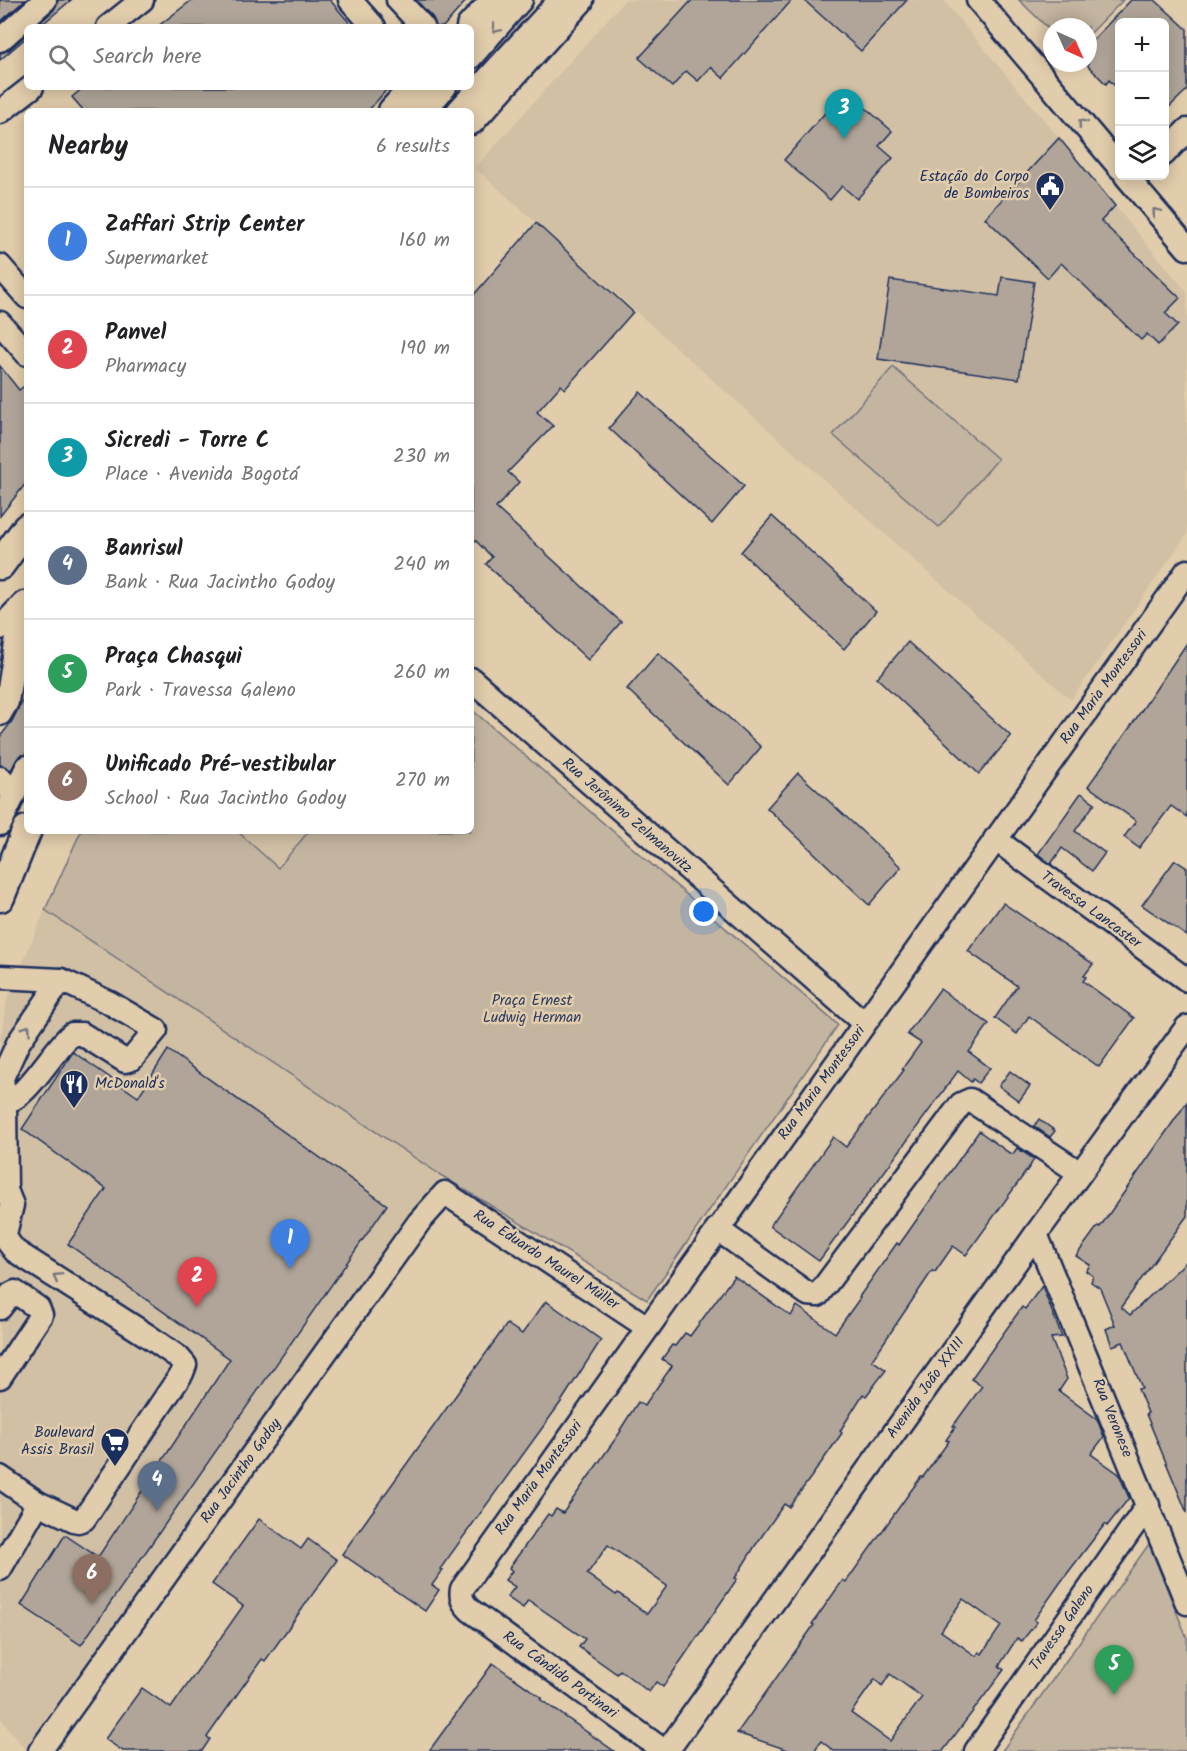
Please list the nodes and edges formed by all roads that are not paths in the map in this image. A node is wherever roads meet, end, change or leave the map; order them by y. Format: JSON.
{"nodes":[{"id":1,"x":45,"y":0,"type":"edge"},
{"id":2,"x":142,"y":0,"type":"edge"},
{"id":3,"x":350,"y":0,"type":"edge"},
{"id":4,"x":399,"y":0,"type":"edge"},
{"id":5,"x":496,"y":0,"type":"edge"},
{"id":6,"x":521,"y":0,"type":"edge"},
{"id":7,"x":560,"y":0,"type":"edge"},
{"id":8,"x":579,"y":0,"type":"edge"},
{"id":9,"x":978,"y":0,"type":"edge"},
{"id":10,"x":112,"y":24,"type":"edge"},
{"id":11,"x":371,"y":24,"type":"edge"},
{"id":12,"x":420,"y":24,"type":"edge"},
{"id":13,"x":474,"y":24,"type":"edge"},
{"id":14,"x":0,"y":40,"type":"edge"},
{"id":15,"x":474,"y":54,"type":"edge"},
{"id":16,"x":28,"y":90,"type":"edge"},
{"id":17,"x":412,"y":90,"type":"edge"},
{"id":18,"x":442,"y":90,"type":"edge"},
{"id":19,"x":396,"y":108,"type":"edge"},
{"id":20,"x":427,"y":108,"type":"edge"},
{"id":21,"x":461,"y":108,"type":"edge"},
{"id":22,"x":0,"y":112,"type":"edge"},
{"id":23,"x":474,"y":117,"type":"edge"},
{"id":24,"x":1187,"y":130,"type":"edge"},
{"id":25,"x":1169,"y":149,"type":"edge"},
{"id":26,"x":1115,"y":163,"type":"edge"},
{"id":27,"x":1136,"y":180,"type":"edge"},
{"id":28,"x":1187,"y":248,"type":"edge"},
{"id":29,"x":0,"y":266,"type":"edge"},
{"id":30,"x":24,"y":294,"type":"edge"},
{"id":31,"x":24,"y":299,"type":"edge"},
{"id":32,"x":3,"y":329,"type":"edge"},
{"id":33,"x":24,"y":351,"type":"edge"},
{"id":34,"x":24,"y":532,"type":"edge"},
{"id":35,"x":0,"y":565,"type":"edge"},
{"id":36,"x":1187,"y":571,"type":"edge"},
{"id":37,"x":24,"y":603,"type":"edge"},
{"id":38,"x":24,"y":608,"type":"edge"},
{"id":39,"x":0,"y":628,"type":"edge"},
{"id":40,"x":474,"y":682,"type":"edge"},
{"id":41,"x":0,"y":714,"type":"edge"},
{"id":42,"x":24,"y":773,"type":"edge"},
{"id":43,"x":0,"y":778,"type":"edge"},
{"id":44,"x":0,"y":785,"type":"edge"},
{"id":45,"x":0,"y":824,"type":"edge"},
{"id":46,"x":25,"y":834,"type":"edge"},
{"id":47,"x":995,"y":839,"type":"junction"},
{"id":48,"x":0,"y":897,"type":"edge"},
{"id":49,"x":0,"y":977,"type":"edge"},
{"id":50,"x":61,"y":980,"type":"junction"},
{"id":51,"x":1187,"y":980,"type":"edge"},
{"id":52,"x":864,"y":1023,"type":"junction"},
{"id":53,"x":1187,"y":1026,"type":"edge"},
{"id":54,"x":2,"y":1103,"type":"edge"},
{"id":55,"x":1080,"y":1173,"type":"junction"},
{"id":56,"x":445,"y":1193,"type":"joint"},
{"id":57,"x":717,"y":1229,"type":"junction"},
{"id":58,"x":1036,"y":1234,"type":"junction"},
{"id":59,"x":0,"y":1308,"type":"edge"},
{"id":60,"x":647,"y":1327,"type":"junction"},
{"id":61,"x":0,"y":1377,"type":"edge"},
{"id":62,"x":0,"y":1477,"type":"edge"},
{"id":63,"x":38,"y":1503,"type":"junction"},
{"id":64,"x":1148,"y":1505,"type":"junction"},
{"id":65,"x":0,"y":1569,"type":"edge"},
{"id":66,"x":460,"y":1596,"type":"joint"},
{"id":67,"x":1187,"y":1603,"type":"edge"},
{"id":68,"x":40,"y":1751,"type":"edge"},
{"id":69,"x":665,"y":1751,"type":"edge"},
{"id":70,"x":976,"y":1751,"type":"edge"}],
"edges":[{"from":1,"to":14,"type":"street"},
{"from":2,"to":10,"type":"street"},
{"from":3,"to":11,"type":"street"},
{"from":4,"to":12,"type":"street"},
{"from":5,"to":13,"type":"main road"},
{"from":6,"to":15,"type":"street","one_way":true},
{"from":7,"to":21,"type":"street"},
{"from":8,"to":23,"type":"main road"},
{"from":26,"to":9,"type":"street","one_way":true},
{"from":16,"to":22,"type":"street"},
{"from":17,"to":19,"type":"main road"},
{"from":18,"to":20,"type":"street"},
{"from":24,"to":25,"type":"street"},
{"from":28,"to":27,"type":"street","one_way":true},
{"from":29,"to":30,"type":"street"},
{"from":31,"to":32,"type":"street"},
{"from":32,"to":33,"type":"street"},
{"from":34,"to":35,"type":"main road"},
{"from":36,"to":47,"type":"street","name":"Rua Maria Montessori"},
{"from":37,"to":39,"type":"street"},
{"from":38,"to":41,"type":"street"},
{"from":40,"to":52,"type":"street","name":"Rua Jerônimo Zelmanovitz"},
{"from":42,"to":45,"type":"street"},
{"from":43,"to":44,"type":"street"},
{"from":46,"to":48,"type":"main road"},
{"from":47,"to":51,"type":"street","name":"Travessa Lancaster"},
{"from":47,"to":52,"type":"street","name":"Rua Maria Montessori"},
{"from":49,"to":50,"type":"street"},
{"from":54,"to":50,"type":"street","one_way":true},
{"from":50,"to":54,"type":"street"},
{"from":52,"to":57,"type":"street","name":"Rua Maria Montessori"},
{"from":53,"to":55,"type":"street","name":"Avenida João XXIII"},
{"from":63,"to":54,"type":"street","one_way":true},
{"from":55,"to":57,"type":"street"},
{"from":55,"to":58,"type":"street","name":"Avenida João XXIII"},
{"from":56,"to":60,"type":"street","name":"Rua Eduardo Maurel Müller"},
{"from":56,"to":68,"type":"street","name":"Rua Jacintho Godoy"},
{"from":57,"to":60,"type":"street","name":"Rua Maria Montessori"},
{"from":58,"to":64,"type":"street","name":"Rua Veronese"},
{"from":58,"to":69,"type":"street","name":"Avenida João XXIII"},
{"from":59,"to":61,"type":"street"},
{"from":60,"to":66,"type":"street","name":"Rua Maria Montessori"},
{"from":62,"to":63,"type":"street"},
{"from":63,"to":65,"type":"street"},
{"from":64,"to":67,"type":"street","name":"Rua Veronese"},
{"from":64,"to":70,"type":"street","name":"Travessa Galeno"},
{"from":66,"to":69,"type":"street","name":"Rua Cândido Portinari"}]}
